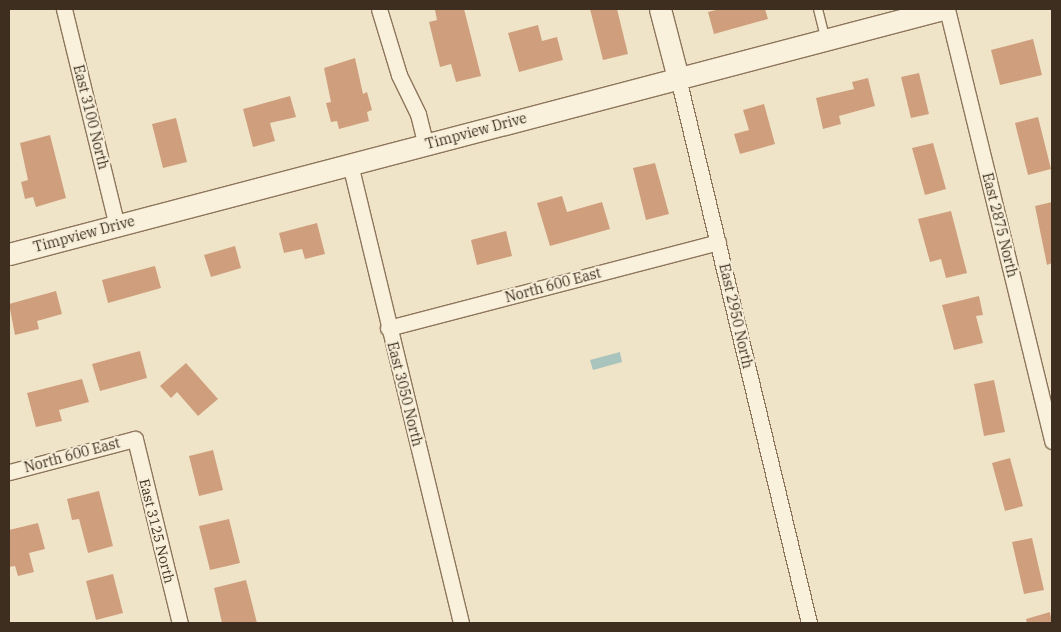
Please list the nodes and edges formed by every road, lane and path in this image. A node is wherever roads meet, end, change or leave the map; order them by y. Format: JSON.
{"nodes":[{"id":1,"x":64,"y":9,"type":"edge"},
{"id":2,"x":379,"y":9,"type":"edge"},
{"id":3,"x":660,"y":9,"type":"edge"},
{"id":4,"x":818,"y":9,"type":"edge"},
{"id":5,"x":945,"y":9,"type":"edge"},
{"id":6,"x":826,"y":40,"type":"junction"},
{"id":7,"x":678,"y":78,"type":"junction"},
{"id":8,"x":426,"y":144,"type":"junction"},
{"id":9,"x":350,"y":164,"type":"junction"},
{"id":10,"x":117,"y":226,"type":"junction"},
{"id":11,"x":718,"y":242,"type":"junction"},
{"id":12,"x":9,"y":254,"type":"edge"},
{"id":13,"x":388,"y":328,"type":"junction"},
{"id":14,"x":135,"y":439,"type":"joint"},
{"id":15,"x":1052,"y":441,"type":"edge"},
{"id":16,"x":9,"y":472,"type":"edge"},
{"id":17,"x":180,"y":623,"type":"edge"},
{"id":18,"x":461,"y":623,"type":"edge"},
{"id":19,"x":809,"y":623,"type":"edge"}],
"edges":[{"from":1,"to":10,"type":"street","name":"East 3100 North"},
{"from":2,"to":8,"type":"street"},
{"from":3,"to":7,"type":"street","name":"East 2950 North"},
{"from":4,"to":6,"type":"lane"},
{"from":5,"to":6,"type":"street","name":"Timpview Drive"},
{"from":5,"to":15,"type":"street","name":"East 2875 North"},
{"from":6,"to":7,"type":"street","name":"Timpview Drive"},
{"from":7,"to":8,"type":"street","name":"Timpview Drive"},
{"from":7,"to":11,"type":"street","name":"East 2950 North"},
{"from":8,"to":9,"type":"street","name":"Timpview Drive"},
{"from":9,"to":10,"type":"street","name":"Timpview Drive"},
{"from":9,"to":13,"type":"street","name":"East 3050 North"},
{"from":10,"to":12,"type":"street","name":"Timpview Drive"},
{"from":11,"to":13,"type":"street","name":"North 600 East"},
{"from":11,"to":19,"type":"street","name":"East 2950 North"},
{"from":13,"to":18,"type":"street","name":"East 3050 North"},
{"from":14,"to":16,"type":"street","name":"North 600 East"},
{"from":14,"to":17,"type":"street","name":"East 3125 North"}]}
